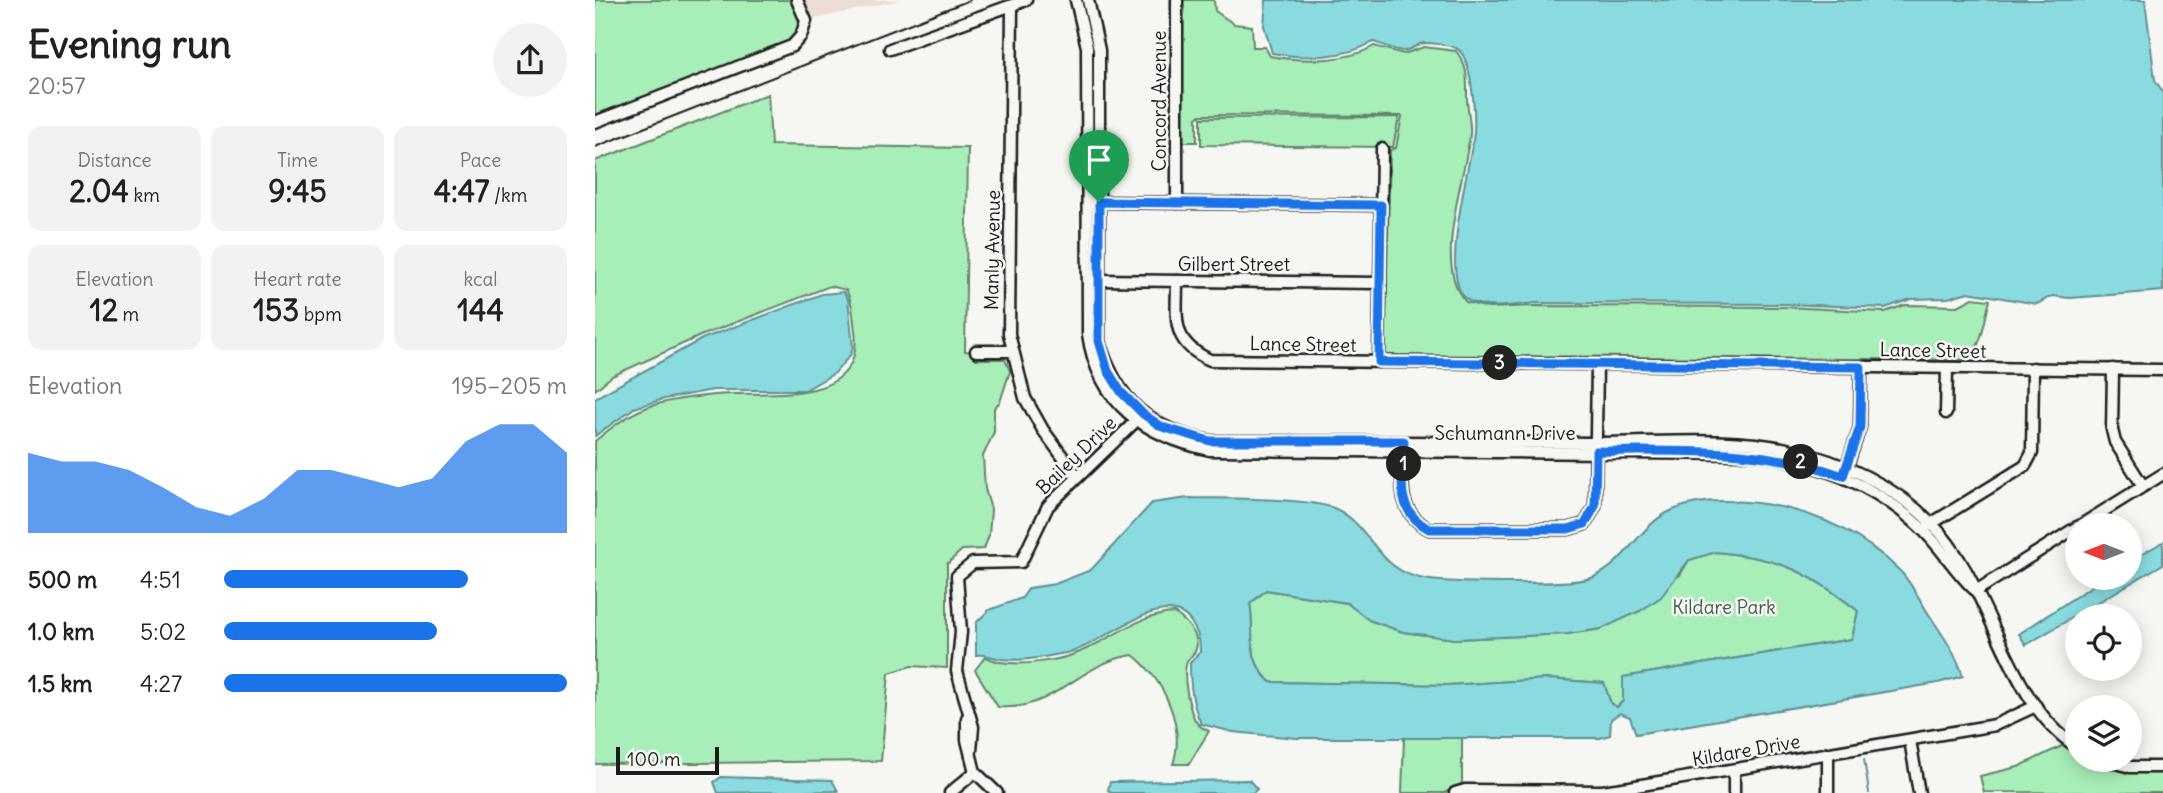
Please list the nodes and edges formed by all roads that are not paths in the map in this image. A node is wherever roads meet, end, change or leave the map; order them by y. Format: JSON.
{"nodes":[{"id":1,"x":797,"y":0,"type":"edge"},
{"id":2,"x":1026,"y":0,"type":"edge"},
{"id":3,"x":1076,"y":0,"type":"edge"},
{"id":4,"x":1088,"y":0,"type":"edge"},
{"id":5,"x":1177,"y":0,"type":"edge"},
{"id":6,"x":1012,"y":6,"type":"junction"},
{"id":7,"x":890,"y":49,"type":"dead end"},
{"id":8,"x":1099,"y":50,"type":"junction"},
{"id":9,"x":1087,"y":51,"type":"junction"},
{"id":10,"x":595,"y":122,"type":"edge"},
{"id":11,"x":1087,"y":125,"type":"junction"},
{"id":12,"x":1099,"y":125,"type":"junction"},
{"id":13,"x":1382,"y":149,"type":"dead end"},
{"id":14,"x":1087,"y":202,"type":"junction"},
{"id":15,"x":1099,"y":202,"type":"junction"},
{"id":16,"x":1177,"y":203,"type":"junction"},
{"id":17,"x":1381,"y":205,"type":"junction"},
{"id":18,"x":1092,"y":280,"type":"junction"},
{"id":19,"x":1177,"y":281,"type":"junction"},
{"id":20,"x":1380,"y":283,"type":"junction"},
{"id":21,"x":976,"y":351,"type":"dead end"},
{"id":22,"x":1012,"y":351,"type":"junction"},
{"id":23,"x":1379,"y":362,"type":"junction"},
{"id":24,"x":1597,"y":364,"type":"junction"},
{"id":25,"x":1861,"y":367,"type":"junction"},
{"id":26,"x":1947,"y":368,"type":"junction"},
{"id":27,"x":2033,"y":368,"type":"junction"},
{"id":28,"x":2113,"y":369,"type":"junction"},
{"id":29,"x":2163,"y":370,"type":"edge"},
{"id":30,"x":1946,"y":413,"type":"dead end"},
{"id":31,"x":1140,"y":418,"type":"junction"},
{"id":32,"x":1404,"y":446,"type":"junction"},
{"id":33,"x":1596,"y":447,"type":"junction"},
{"id":34,"x":1845,"y":471,"type":"junction"},
{"id":35,"x":2163,"y":474,"type":"edge"},
{"id":36,"x":1077,"y":476,"type":"junction"},
{"id":37,"x":2143,"y":486,"type":"junction"},
{"id":38,"x":2100,"y":513,"type":"edge"},
{"id":39,"x":1932,"y":523,"type":"junction"},
{"id":40,"x":1922,"y":529,"type":"junction"},
{"id":41,"x":2065,"y":535,"type":"edge"},
{"id":42,"x":1976,"y":591,"type":"junction"},
{"id":43,"x":2036,"y":706,"type":"junction"},
{"id":44,"x":1910,"y":740,"type":"junction"},
{"id":45,"x":2065,"y":740,"type":"edge"},
{"id":46,"x":1828,"y":754,"type":"junction"},
{"id":47,"x":2142,"y":767,"type":"edge"},
{"id":48,"x":2163,"y":767,"type":"edge"},
{"id":49,"x":1734,"y":770,"type":"junction"},
{"id":50,"x":975,"y":772,"type":"junction"},
{"id":51,"x":1630,"y":790,"type":"edge"},
{"id":52,"x":1537,"y":792,"type":"edge"},
{"id":53,"x":950,"y":793,"type":"edge"},
{"id":54,"x":997,"y":793,"type":"edge"},
{"id":55,"x":1455,"y":793,"type":"edge"},
{"id":56,"x":1734,"y":793,"type":"edge"},
{"id":57,"x":1828,"y":793,"type":"edge"},
{"id":58,"x":1919,"y":793,"type":"edge"}],
"edges":[{"from":1,"to":10,"type":"street"},
{"from":2,"to":6,"type":"street"},
{"from":3,"to":9,"type":"street","name":"Schumann Drive"},
{"from":4,"to":8,"type":"street","name":"Schumann Drive"},
{"from":5,"to":16,"type":"street","name":"Concord Avenue"},
{"from":6,"to":7,"type":"street"},
{"from":6,"to":22,"type":"street","name":"Manly Avenue"},
{"from":8,"to":9,"type":"street"},
{"from":8,"to":12,"type":"street","name":"Schumann Drive"},
{"from":9,"to":11,"type":"street","name":"Schumann Drive"},
{"from":11,"to":12,"type":"street"},
{"from":11,"to":14,"type":"street","name":"Schumann Drive"},
{"from":12,"to":15,"type":"street","name":"Schumann Drive"},
{"from":13,"to":17,"type":"street"},
{"from":14,"to":15,"type":"street"},
{"from":14,"to":18,"type":"street","name":"Schumann Drive"},
{"from":15,"to":16,"type":"street"},
{"from":15,"to":18,"type":"street","name":"Schumann Drive"},
{"from":16,"to":17,"type":"street"},
{"from":17,"to":20,"type":"street"},
{"from":18,"to":19,"type":"street","name":"Gilbert Street"},
{"from":18,"to":31,"type":"street","name":"Schumann Drive"},
{"from":19,"to":20,"type":"street","name":"Gilbert Street"},
{"from":19,"to":23,"type":"street","name":"Lance Street"},
{"from":20,"to":23,"type":"street"},
{"from":21,"to":22,"type":"street"},
{"from":22,"to":36,"type":"street","name":"Manly Avenue"},
{"from":23,"to":24,"type":"street","name":"Lance Street"},
{"from":24,"to":25,"type":"street","name":"Lance Street"},
{"from":24,"to":33,"type":"street"},
{"from":25,"to":26,"type":"street","name":"Lance Street"},
{"from":25,"to":34,"type":"street"},
{"from":26,"to":27,"type":"street","name":"Lance Street"},
{"from":26,"to":30,"type":"street"},
{"from":27,"to":28,"type":"street","name":"Lance Street"},
{"from":27,"to":39,"type":"street"},
{"from":28,"to":29,"type":"street","name":"Lance Street"},
{"from":28,"to":37,"type":"street"},
{"from":31,"to":32,"type":"street","name":"Schumann Drive"},
{"from":31,"to":36,"type":"street","name":"Bailey Drive"},
{"from":32,"to":33,"type":"street","name":"Schumann Drive"},
{"from":32,"to":33,"type":"street"},
{"from":33,"to":34,"type":"street","name":"Schumann Drive"},
{"from":34,"to":39,"type":"street","name":"Schumann Drive"},
{"from":34,"to":40,"type":"street","name":"Schumann Drive"},
{"from":35,"to":37,"type":"street"},
{"from":36,"to":50,"type":"street","name":"Bailey Drive"},
{"from":37,"to":38,"type":"street"},
{"from":39,"to":40,"type":"street"},
{"from":39,"to":42,"type":"street","name":"Schumann Drive"},
{"from":40,"to":42,"type":"street","name":"Schumann Drive"},
{"from":41,"to":42,"type":"street"},
{"from":42,"to":43,"type":"street","name":"Schumann Drive"},
{"from":43,"to":44,"type":"street","name":"Kildare Drive"},
{"from":43,"to":45,"type":"street","name":"Schumann Drive"},
{"from":44,"to":46,"type":"street","name":"Kildare Drive"},
{"from":44,"to":58,"type":"street"},
{"from":46,"to":49,"type":"street","name":"Kildare Drive"},
{"from":46,"to":57,"type":"street"},
{"from":47,"to":48,"type":"street"},
{"from":49,"to":51,"type":"street","name":"Kildare Drive"},
{"from":49,"to":56,"type":"street"},
{"from":50,"to":53,"type":"street"},
{"from":50,"to":54,"type":"street"},
{"from":51,"to":52,"type":"street","name":"Kildare Drive"},
{"from":52,"to":55,"type":"street","name":"Kildare Drive"}]}
